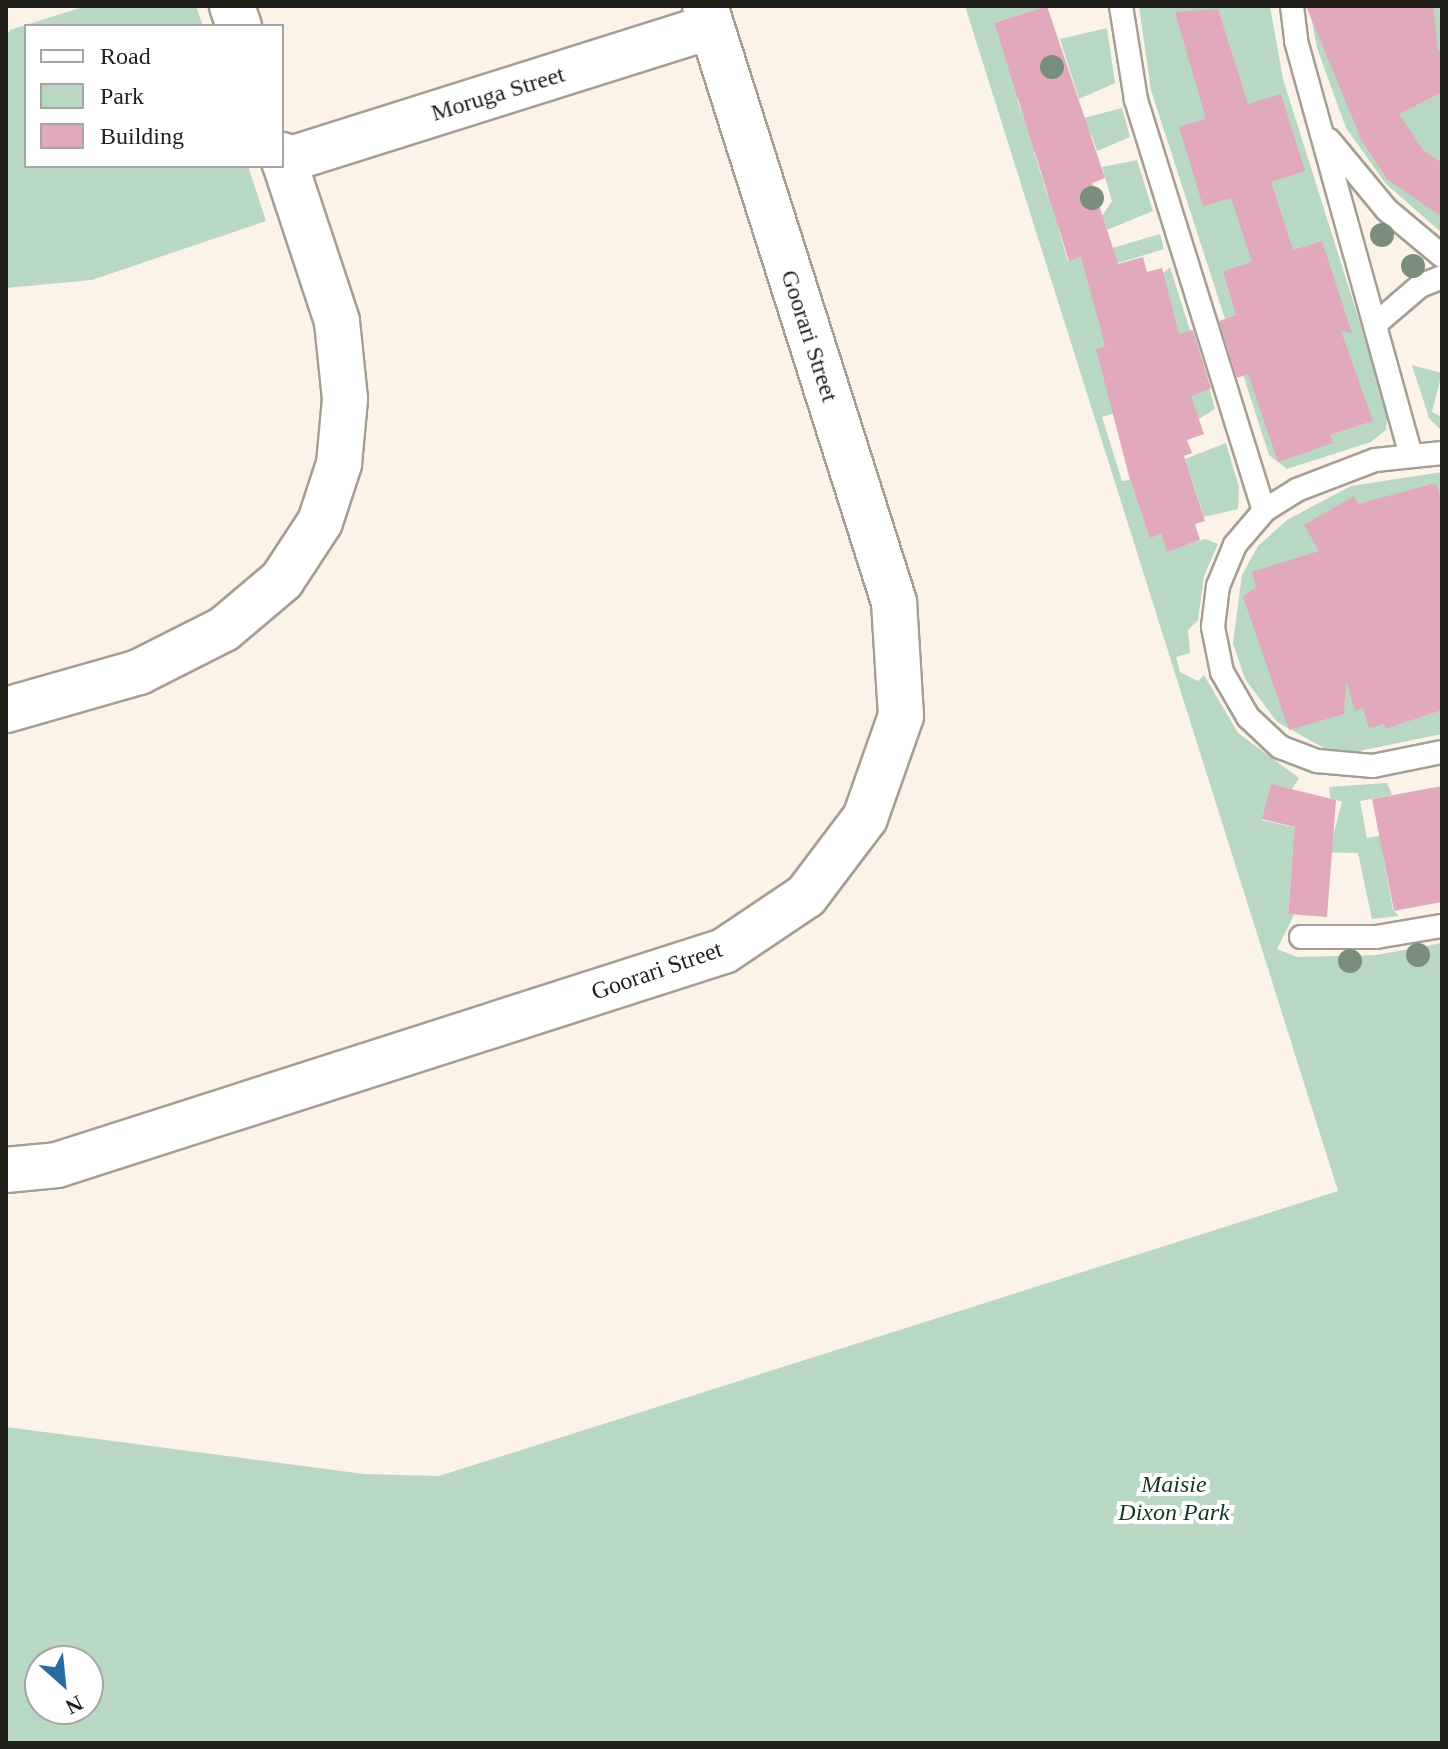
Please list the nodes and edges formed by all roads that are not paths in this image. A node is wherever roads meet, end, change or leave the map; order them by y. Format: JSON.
{"nodes":[{"id":1,"x":1121,"y":6,"type":"edge"},
{"id":2,"x":1292,"y":6,"type":"edge"},
{"id":3,"x":708,"y":16,"type":"edge"},
{"id":4,"x":1322,"y":131,"type":"junction"},
{"id":5,"x":284,"y":158,"type":"edge"},
{"id":6,"x":284,"y":161,"type":"edge"},
{"id":7,"x":1442,"y":256,"type":"edge"},
{"id":8,"x":1442,"y":277,"type":"edge"},
{"id":9,"x":1378,"y":322,"type":"junction"},
{"id":10,"x":1410,"y":453,"type":"junction"},
{"id":11,"x":1442,"y":453,"type":"edge"},
{"id":12,"x":1264,"y":511,"type":"junction"},
{"id":13,"x":6,"y":710,"type":"edge"},
{"id":14,"x":1442,"y":752,"type":"edge"},
{"id":15,"x":1442,"y":926,"type":"edge"},
{"id":16,"x":1301,"y":937,"type":"dead end"},
{"id":17,"x":6,"y":1170,"type":"edge"}],
"edges":[{"from":1,"to":12,"type":"lane"},
{"from":2,"to":4,"type":"lane"},
{"from":3,"to":5,"type":"street","name":"Moruga Street"},
{"from":3,"to":17,"type":"street","name":"Goorari Street"},
{"from":4,"to":7,"type":"lane"},
{"from":4,"to":9,"type":"lane"},
{"from":6,"to":13,"type":"street"},
{"from":8,"to":9,"type":"lane"},
{"from":9,"to":10,"type":"lane"},
{"from":10,"to":11,"type":"lane"},
{"from":10,"to":12,"type":"lane"},
{"from":12,"to":14,"type":"lane"},
{"from":15,"to":16,"type":"lane"}]}
